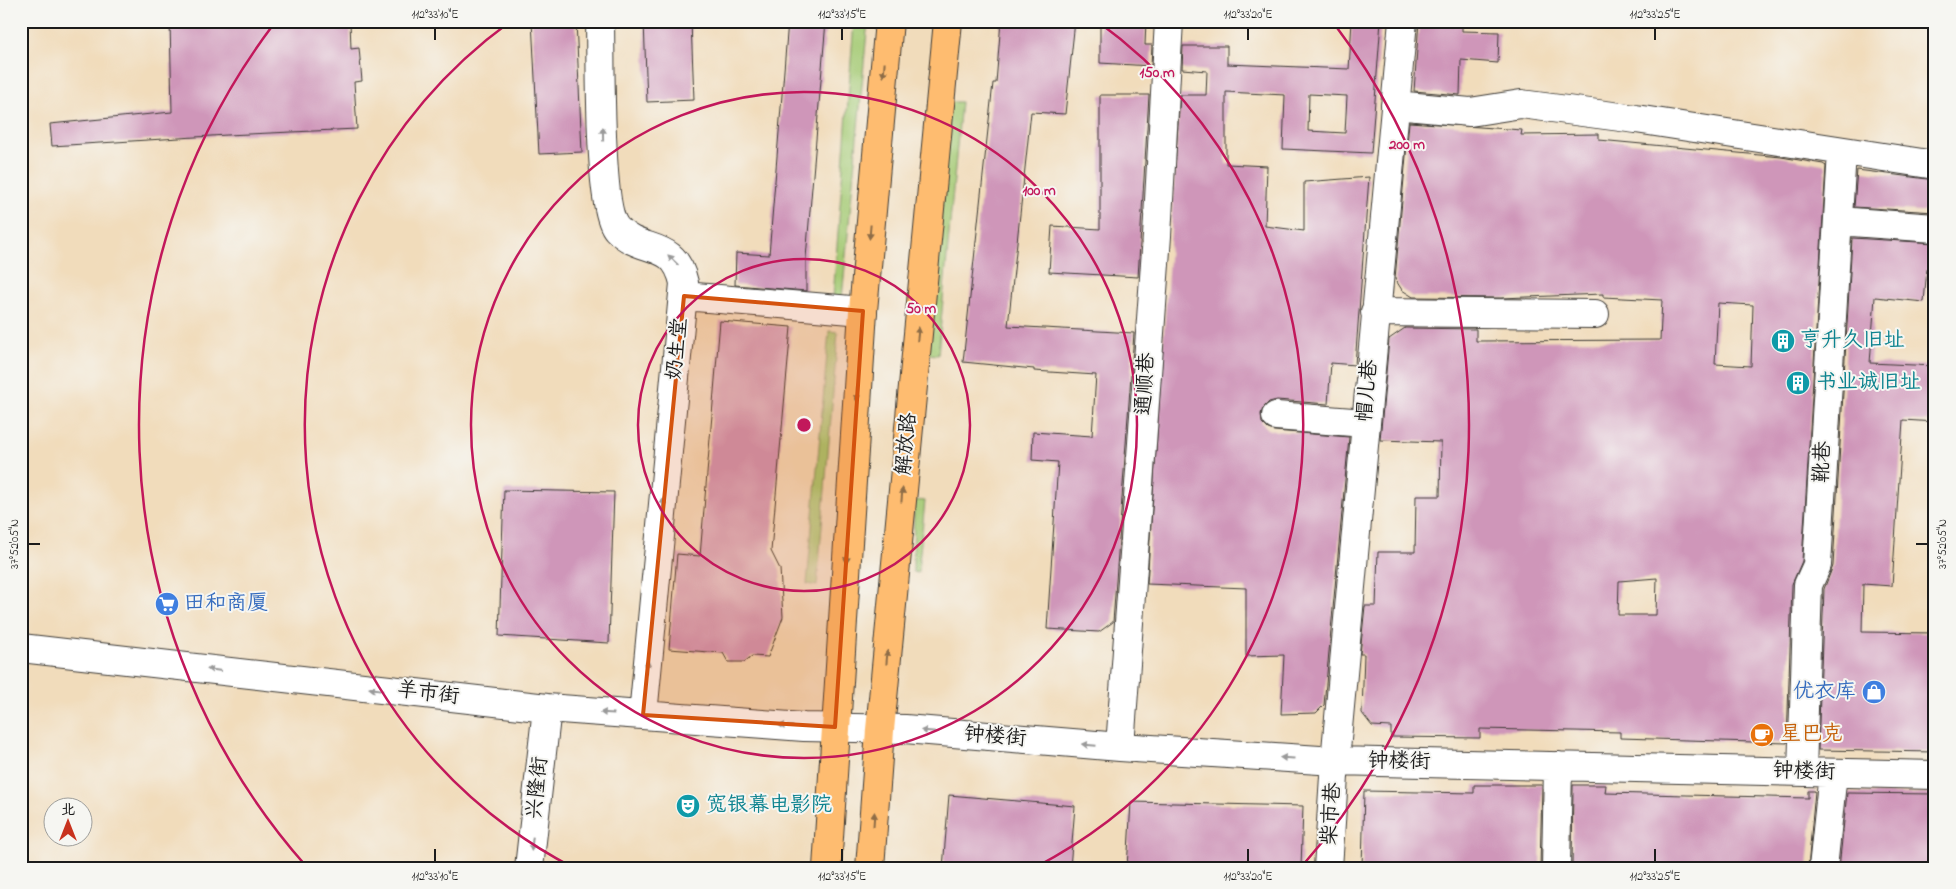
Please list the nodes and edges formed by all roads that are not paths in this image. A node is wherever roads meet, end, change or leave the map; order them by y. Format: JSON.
{"nodes":[{"id":1,"x":600,"y":21,"type":"edge"},
{"id":2,"x":889,"y":21,"type":"edge"},
{"id":3,"x":948,"y":21,"type":"edge"},
{"id":4,"x":1169,"y":21,"type":"edge"},
{"id":5,"x":1402,"y":21,"type":"edge"},
{"id":6,"x":1395,"y":105,"type":"junction"},
{"id":7,"x":1842,"y":152,"type":"junction"},
{"id":8,"x":1935,"y":158,"type":"edge"},
{"id":9,"x":1934,"y":165,"type":"edge"},
{"id":10,"x":1838,"y":221,"type":"junction"},
{"id":11,"x":1935,"y":228,"type":"edge"},
{"id":12,"x":684,"y":296,"type":"junction"},
{"id":13,"x":863,"y":311,"type":"junction"},
{"id":14,"x":1375,"y":312,"type":"junction"},
{"id":15,"x":1595,"y":314,"type":"dead end"},
{"id":16,"x":1276,"y":416,"type":"dead end"},
{"id":17,"x":1365,"y":423,"type":"junction"},
{"id":18,"x":21,"y":648,"type":"edge"},
{"id":19,"x":547,"y":708,"type":"junction"},
{"id":20,"x":643,"y":715,"type":"junction"},
{"id":21,"x":835,"y":727,"type":"junction"},
{"id":22,"x":880,"y":730,"type":"junction"},
{"id":23,"x":1120,"y":747,"type":"junction"},
{"id":24,"x":1335,"y":761,"type":"junction"},
{"id":25,"x":1558,"y":766,"type":"junction"},
{"id":26,"x":1802,"y":771,"type":"junction"},
{"id":27,"x":1833,"y":773,"type":"junction"},
{"id":28,"x":1935,"y":775,"type":"edge"},
{"id":29,"x":529,"y":868,"type":"edge"},
{"id":30,"x":827,"y":868,"type":"edge"},
{"id":31,"x":870,"y":868,"type":"edge"},
{"id":32,"x":1328,"y":868,"type":"edge"},
{"id":33,"x":1556,"y":868,"type":"edge"},
{"id":34,"x":1823,"y":868,"type":"edge"}],
"edges":[{"from":12,"to":1,"type":"street","name":"奶生堂","one_way":true},
{"from":2,"to":13,"type":"main road","one_way":true},
{"from":22,"to":3,"type":"main road","name":"解放路","one_way":true},
{"from":4,"to":23,"type":"street","name":"通顺巷"},
{"from":5,"to":6,"type":"street","name":"帽儿巷"},
{"from":6,"to":7,"type":"street"},
{"from":6,"to":14,"type":"street","name":"帽儿巷"},
{"from":7,"to":9,"type":"street"},
{"from":7,"to":10,"type":"street","name":"靴巷"},
{"from":8,"to":9,"type":"street"},
{"from":10,"to":11,"type":"street"},
{"from":10,"to":26,"type":"street","name":"靴巷"},
{"from":12,"to":13,"type":"street"},
{"from":20,"to":12,"type":"street","name":"奶生堂","one_way":true},
{"from":13,"to":21,"type":"main road","one_way":true},
{"from":14,"to":15,"type":"street"},
{"from":14,"to":17,"type":"street","name":"帽儿巷"},
{"from":16,"to":17,"type":"street"},
{"from":17,"to":24,"type":"street","name":"帽儿巷"},
{"from":19,"to":18,"type":"street","name":"羊市街","one_way":true},
{"from":20,"to":19,"type":"street","name":"羊市街","one_way":true},
{"from":19,"to":29,"type":"street","name":"兴隆街","one_way":true},
{"from":21,"to":20,"type":"street","name":"羊市街","one_way":true},
{"from":21,"to":22,"type":"street","name":"钟楼街"},
{"from":21,"to":30,"type":"main road"},
{"from":23,"to":22,"type":"street","name":"钟楼街","one_way":true},
{"from":31,"to":22,"type":"main road","name":"解放路","one_way":true},
{"from":24,"to":23,"type":"street","name":"钟楼街","one_way":true},
{"from":24,"to":25,"type":"street","name":"钟楼街"},
{"from":24,"to":32,"type":"street","name":"柴市巷"},
{"from":25,"to":26,"type":"street","name":"钟楼街"},
{"from":25,"to":33,"type":"street"},
{"from":26,"to":27,"type":"street","name":"钟楼街"},
{"from":27,"to":28,"type":"street","name":"钟楼街"},
{"from":27,"to":34,"type":"street"}]}
